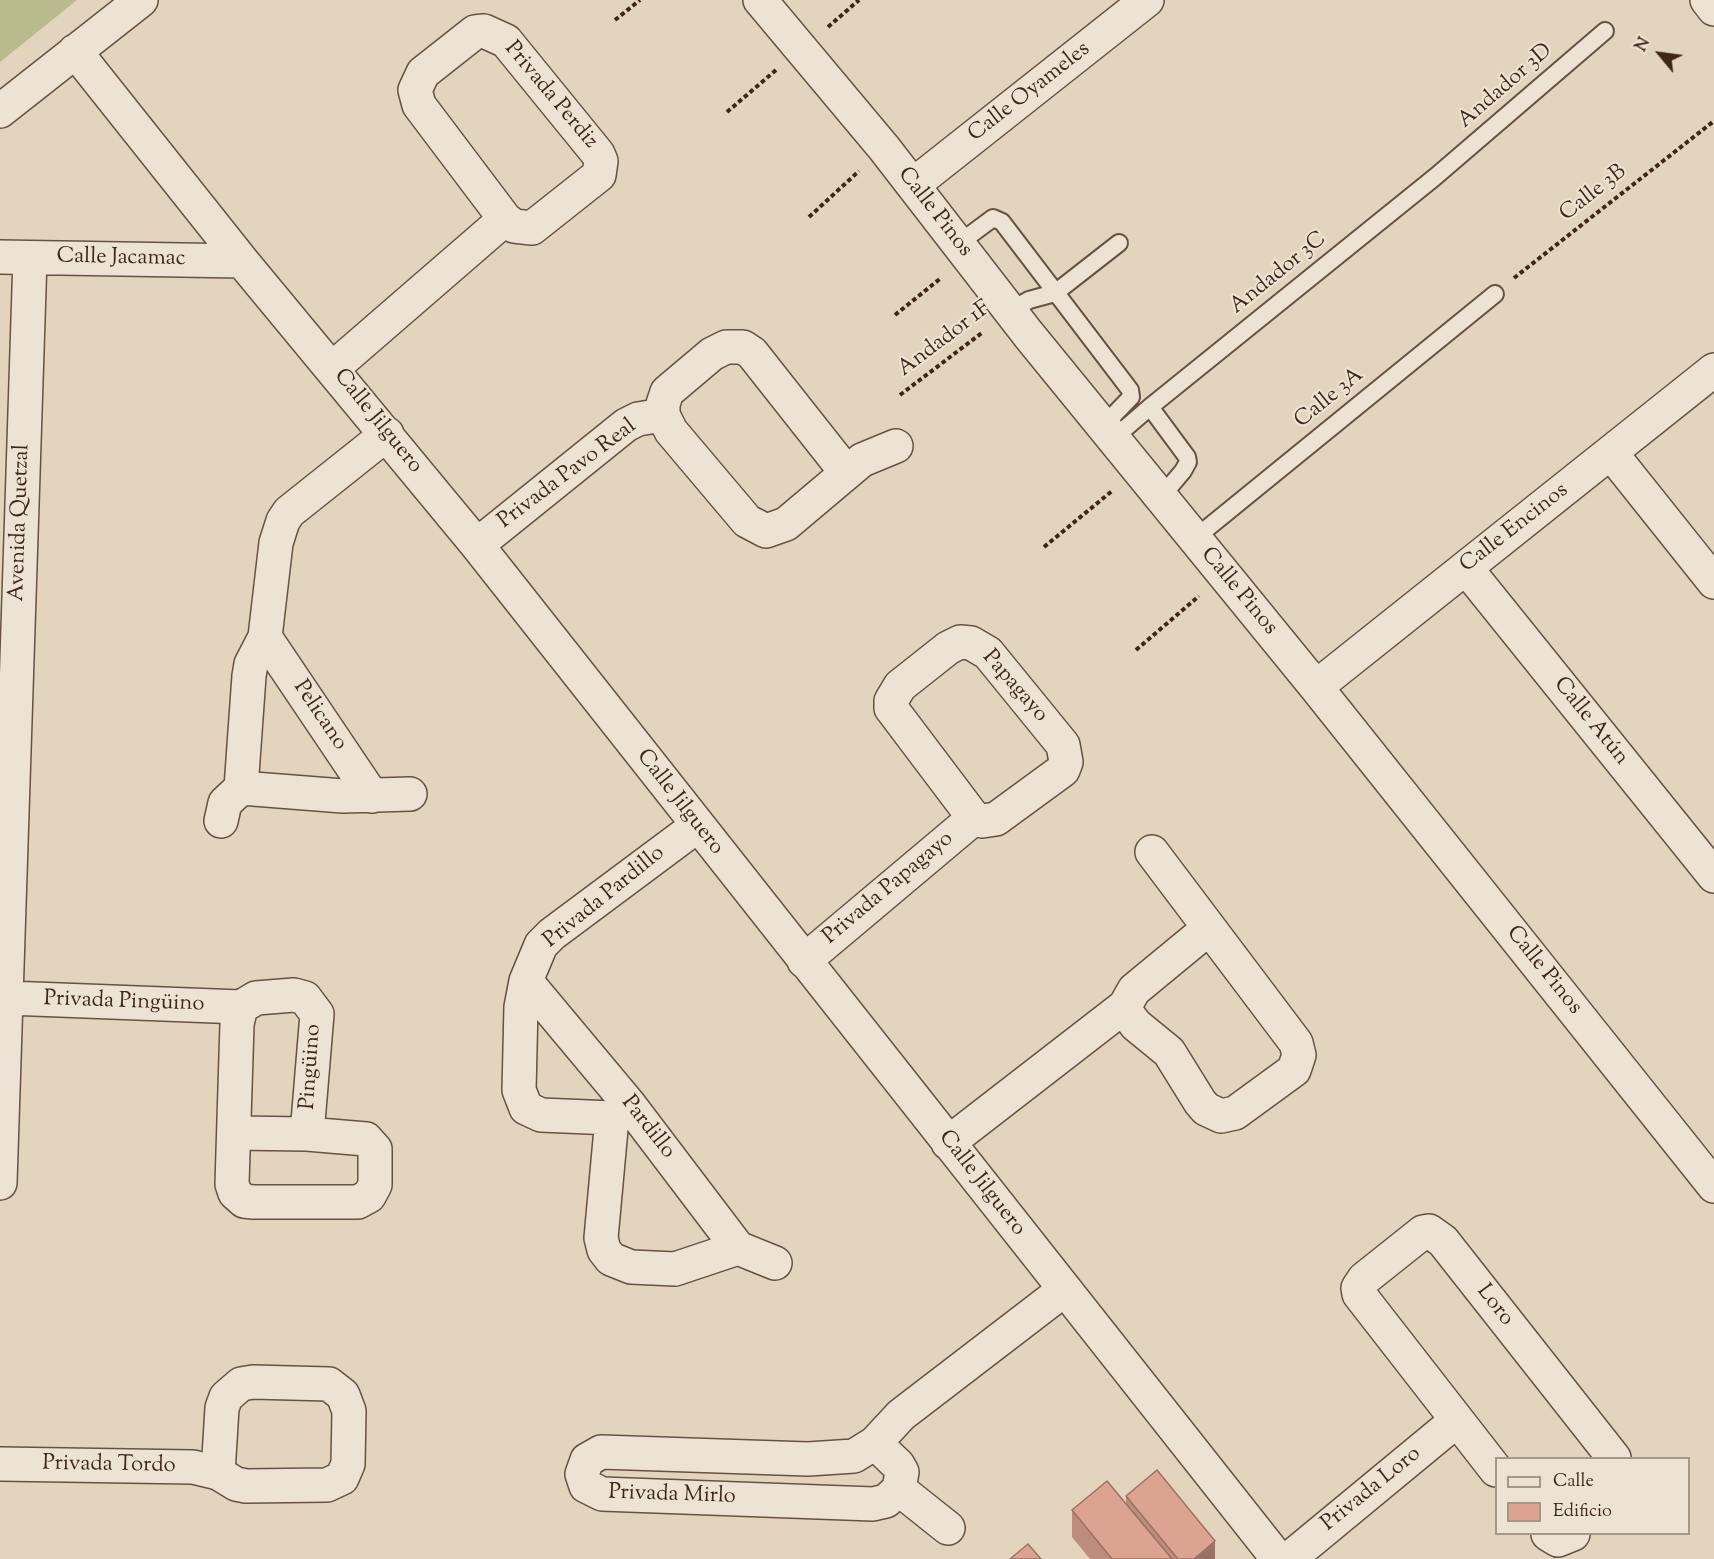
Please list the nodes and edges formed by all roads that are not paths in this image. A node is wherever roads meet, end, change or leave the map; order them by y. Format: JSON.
{"nodes":[{"id":1,"x":141,"y":0,"type":"edge"},
{"id":2,"x":760,"y":0,"type":"edge"},
{"id":3,"x":1147,"y":0,"type":"edge"},
{"id":4,"x":1707,"y":0,"type":"edge"},
{"id":5,"x":1714,"y":9,"type":"edge"},
{"id":6,"x":1605,"y":31,"type":"dead end"},
{"id":7,"x":75,"y":51,"type":"junction"},
{"id":8,"x":0,"y":111,"type":"edge"},
{"id":9,"x":1435,"y":177,"type":"joint"},
{"id":10,"x":913,"y":185,"type":"junction"},
{"id":11,"x":505,"y":219,"type":"junction"},
{"id":12,"x":1119,"y":243,"type":"dead end"},
{"id":13,"x":963,"y":250,"type":"junction"},
{"id":14,"x":15,"y":258,"type":"edge"},
{"id":15,"x":242,"y":261,"type":"junction"},
{"id":16,"x":1054,"y":293,"type":"junction"},
{"id":17,"x":1495,"y":294,"type":"road end"},
{"id":18,"x":1010,"y":311,"type":"junction"},
{"id":19,"x":333,"y":368,"type":"junction"},
{"id":20,"x":1714,"y":370,"type":"edge"},
{"id":21,"x":1150,"y":407,"type":"junction"},
{"id":22,"x":663,"y":415,"type":"junction"},
{"id":23,"x":1109,"y":431,"type":"junction"},
{"id":24,"x":387,"y":434,"type":"junction"},
{"id":25,"x":896,"y":446,"type":"dead end"},
{"id":26,"x":1611,"y":453,"type":"junction"},
{"id":27,"x":846,"y":472,"type":"junction"},
{"id":28,"x":11,"y":496,"type":"edge"},
{"id":29,"x":1161,"y":497,"type":"junction"},
{"id":30,"x":1194,"y":539,"type":"junction"},
{"id":31,"x":477,"y":545,"type":"junction"},
{"id":32,"x":1466,"y":568,"type":"junction"},
{"id":33,"x":1714,"y":582,"type":"edge"},
{"id":34,"x":265,"y":637,"type":"junction"},
{"id":35,"x":1316,"y":687,"type":"junction"},
{"id":36,"x":891,"y":700,"type":"joint"},
{"id":37,"x":1066,"y":762,"type":"joint"},
{"id":38,"x":241,"y":788,"type":"junction"},
{"id":39,"x":410,"y":794,"type":"dead end"},
{"id":40,"x":372,"y":796,"type":"junction"},
{"id":41,"x":974,"y":818,"type":"junction"},
{"id":42,"x":221,"y":821,"type":"dead end"},
{"id":43,"x":697,"y":826,"type":"junction"},
{"id":44,"x":1152,"y":852,"type":"dead end"},
{"id":45,"x":1714,"y":876,"type":"edge"},
{"id":46,"x":1208,"y":929,"type":"junction"},
{"id":47,"x":804,"y":961,"type":"junction"},
{"id":48,"x":526,"y":981,"type":"junction"},
{"id":49,"x":8,"y":998,"type":"junction"},
{"id":50,"x":310,"y":1002,"type":"joint"},
{"id":51,"x":1125,"y":1006,"type":"junction"},
{"id":52,"x":241,"y":1007,"type":"junction"},
{"id":53,"x":620,"y":1111,"type":"junction"},
{"id":54,"x":234,"y":1133,"type":"junction"},
{"id":55,"x":307,"y":1134,"type":"junction"},
{"id":56,"x":948,"y":1143,"type":"junction"},
{"id":57,"x":1,"y":1150,"type":"edge"},
{"id":58,"x":0,"y":1183,"type":"edge"},
{"id":59,"x":1714,"y":1186,"type":"edge"},
{"id":60,"x":738,"y":1248,"type":"junction"},
{"id":61,"x":775,"y":1263,"type":"dead end"},
{"id":62,"x":1064,"y":1290,"type":"junction"},
{"id":63,"x":1456,"y":1421,"type":"junction"},
{"id":64,"x":875,"y":1443,"type":"junction"},
{"id":65,"x":1613,"y":1457,"type":"edge"},
{"id":66,"x":0,"y":1464,"type":"edge"},
{"id":67,"x":1495,"y":1468,"type":"edge"},
{"id":68,"x":218,"y":1473,"type":"junction"},
{"id":69,"x":899,"y":1490,"type":"junction"},
{"id":70,"x":948,"y":1528,"type":"dead end"},
{"id":71,"x":1278,"y":1559,"type":"edge"},
{"id":72,"x":1289,"y":1559,"type":"edge"}],
"edges":[{"from":1,"to":7,"type":"street"},
{"from":2,"to":10,"type":"street","name":"Calle Pinos"},
{"from":3,"to":10,"type":"street","name":"Calle Oyameles"},
{"from":4,"to":5,"type":"street"},
{"from":6,"to":9,"type":"lane","name":"Andador 3D"},
{"from":7,"to":8,"type":"street"},
{"from":7,"to":15,"type":"street","name":"Calle Jilguero"},
{"from":9,"to":21,"type":"lane","name":"Andador 3C"},
{"from":10,"to":13,"type":"street","name":"Calle Pinos"},
{"from":11,"to":11,"type":"street","name":"Privada Perdiz"},
{"from":11,"to":19,"type":"street"},
{"from":12,"to":16,"type":"lane"},
{"from":13,"to":16,"type":"lane"},
{"from":13,"to":18,"type":"street","name":"Calle Pinos"},
{"from":14,"to":15,"type":"street","name":"Calle Jacamac"},
{"from":14,"to":28,"type":"street","name":"Avenida Quetzal"},
{"from":15,"to":19,"type":"street","name":"Calle Jilguero"},
{"from":16,"to":18,"type":"lane"},
{"from":16,"to":23,"type":"lane"},
{"from":17,"to":30,"type":"lane","name":"Calle 3A"},
{"from":18,"to":23,"type":"street","name":"Calle Pinos"},
{"from":19,"to":24,"type":"street","name":"Calle Jilguero"},
{"from":20,"to":26,"type":"street","name":"Calle Encinos"},
{"from":21,"to":23,"type":"lane","name":"Andador 3C"},
{"from":21,"to":29,"type":"lane"},
{"from":22,"to":27,"type":"street","name":"Privada Pavo Real"},
{"from":22,"to":27,"type":"street","name":"Privada Pavo Real"},
{"from":22,"to":31,"type":"street","name":"Privada Pavo Real"},
{"from":23,"to":29,"type":"street","name":"Calle Pinos"},
{"from":24,"to":31,"type":"street","name":"Calle Jilguero"},
{"from":24,"to":34,"type":"street"},
{"from":25,"to":27,"type":"street","name":"Privada Pavo Real"},
{"from":26,"to":32,"type":"street","name":"Calle Encinos"},
{"from":26,"to":33,"type":"street"},
{"from":28,"to":49,"type":"street","name":"Avenida Quetzal"},
{"from":29,"to":30,"type":"street","name":"Calle Pinos"},
{"from":30,"to":35,"type":"street","name":"Calle Pinos"},
{"from":31,"to":43,"type":"street","name":"Calle Jilguero"},
{"from":32,"to":35,"type":"street","name":"Calle Encinos"},
{"from":32,"to":45,"type":"street","name":"Calle Atún"},
{"from":34,"to":38,"type":"street"},
{"from":34,"to":40,"type":"street","name":"Pelicano"},
{"from":35,"to":59,"type":"street","name":"Calle Pinos"},
{"from":36,"to":37,"type":"street","name":"Papagayo"},
{"from":36,"to":41,"type":"street","name":"Privada Papagayo"},
{"from":37,"to":41,"type":"street","name":"Privada Papagayo"},
{"from":38,"to":40,"type":"street"},
{"from":38,"to":42,"type":"street"},
{"from":39,"to":40,"type":"street"},
{"from":41,"to":47,"type":"street","name":"Privada Papagayo"},
{"from":43,"to":47,"type":"street","name":"Calle Jilguero"},
{"from":43,"to":48,"type":"street","name":"Privada Pardillo"},
{"from":44,"to":46,"type":"street"},
{"from":46,"to":51,"type":"street"},
{"from":46,"to":51,"type":"street"},
{"from":47,"to":56,"type":"street","name":"Calle Jilguero"},
{"from":48,"to":53,"type":"street","name":"Pardillo"},
{"from":48,"to":53,"type":"street","name":"Privada Pardillo"},
{"from":49,"to":52,"type":"street","name":"Privada Pingüino"},
{"from":49,"to":57,"type":"street","name":"Avenida Quetzal"},
{"from":50,"to":52,"type":"street","name":"Privada Pingüino"},
{"from":50,"to":55,"type":"street","name":"Pingüino"},
{"from":51,"to":56,"type":"street"},
{"from":52,"to":54,"type":"street","name":"Privada Pingüino"},
{"from":53,"to":60,"type":"street","name":"Pardillo"},
{"from":53,"to":60,"type":"street"},
{"from":54,"to":55,"type":"street"},
{"from":54,"to":55,"type":"street","name":"Privada Pingüino"},
{"from":56,"to":62,"type":"street","name":"Calle Jilguero"},
{"from":57,"to":58,"type":"street","name":"Avenida Quetzal"},
{"from":60,"to":61,"type":"street"},
{"from":62,"to":64,"type":"street","name":"Privada Mirlo"},
{"from":62,"to":71,"type":"street","name":"Calle Jilguero"},
{"from":63,"to":65,"type":"street","name":"Loro"},
{"from":63,"to":67,"type":"street"},
{"from":63,"to":72,"type":"street","name":"Privada Loro"},
{"from":64,"to":69,"type":"street"},
{"from":64,"to":69,"type":"street","name":"Privada Mirlo"},
{"from":66,"to":68,"type":"street","name":"Privada Tordo"},
{"from":68,"to":68,"type":"street","name":"Privada Tordo"},
{"from":69,"to":70,"type":"street"}]}
